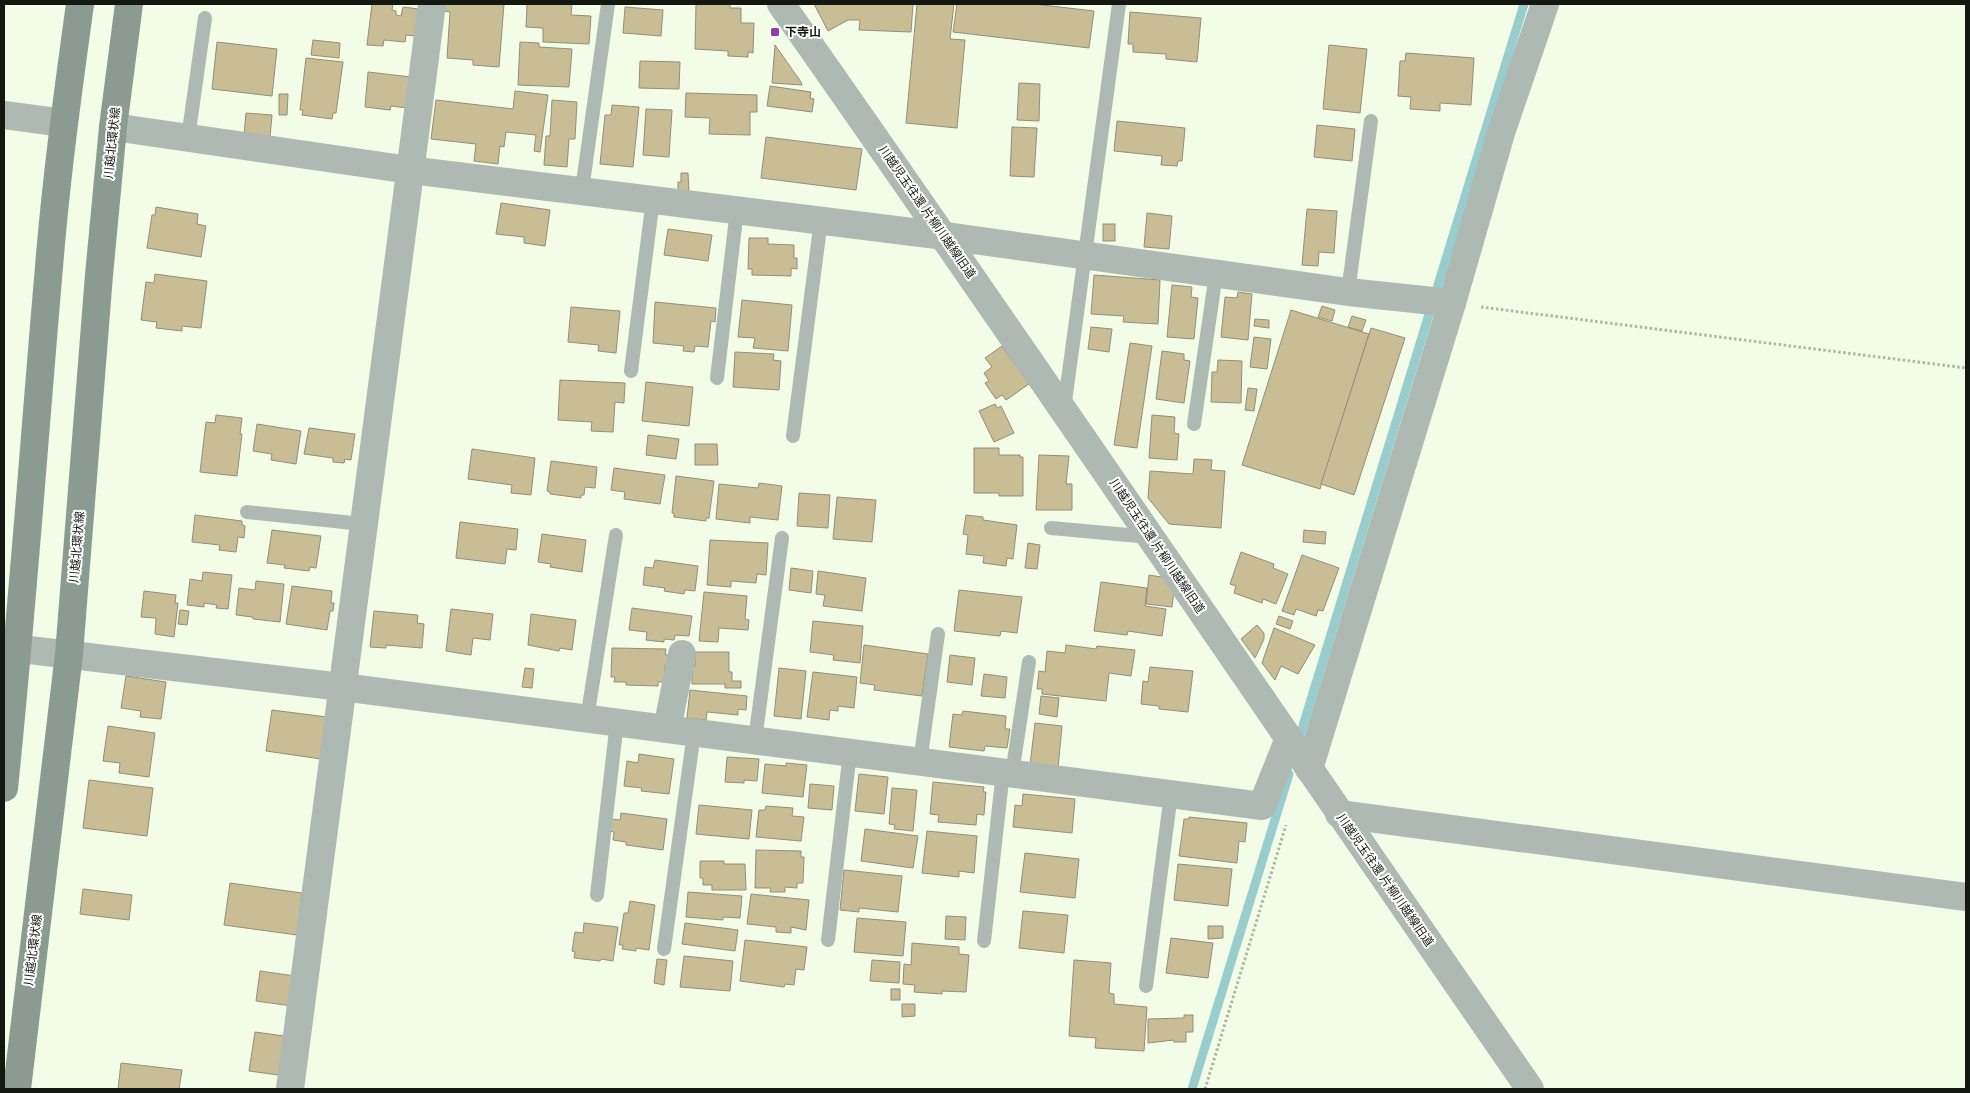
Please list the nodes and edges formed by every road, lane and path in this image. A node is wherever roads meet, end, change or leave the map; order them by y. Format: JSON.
{"nodes":[{"id":1,"x":80,"y":4,"type":"edge"},
{"id":2,"x":128,"y":4,"type":"edge"},
{"id":3,"x":432,"y":4,"type":"edge"},
{"id":4,"x":608,"y":4,"type":"edge"},
{"id":5,"x":781,"y":4,"type":"edge"},
{"id":6,"x":1119,"y":4,"type":"edge"},
{"id":7,"x":1545,"y":4,"type":"edge"},
{"id":8,"x":205,"y":18,"type":"dead end"},
{"id":9,"x":4,"y":115,"type":"edge"},
{"id":10,"x":1372,"y":121,"type":"dead end"},
{"id":11,"x":64,"y":123,"type":"junction"},
{"id":12,"x":113,"y":127,"type":"junction"},
{"id":13,"x":188,"y":138,"type":"junction"},
{"id":14,"x":410,"y":170,"type":"junction"},
{"id":15,"x":582,"y":190,"type":"junction"},
{"id":16,"x":653,"y":200,"type":"junction"},
{"id":17,"x":737,"y":210,"type":"junction"},
{"id":18,"x":821,"y":220,"type":"junction"},
{"id":19,"x":944,"y":236,"type":"junction"},
{"id":20,"x":1086,"y":256,"type":"junction"},
{"id":21,"x":1216,"y":274,"type":"junction"},
{"id":22,"x":1348,"y":292,"type":"junction"},
{"id":23,"x":1452,"y":303,"type":"junction"},
{"id":24,"x":1966,"y":368,"type":"edge"},
{"id":25,"x":631,"y":371,"type":"dead end"},
{"id":26,"x":717,"y":378,"type":"dead end"},
{"id":27,"x":1064,"y":410,"type":"junction"},
{"id":28,"x":1194,"y":424,"type":"dead end"},
{"id":29,"x":793,"y":436,"type":"dead end"},
{"id":30,"x":247,"y":512,"type":"dead end"},
{"id":31,"x":363,"y":524,"type":"junction"},
{"id":32,"x":1051,"y":528,"type":"dead end"},
{"id":33,"x":616,"y":535,"type":"dead end"},
{"id":34,"x":1151,"y":537,"type":"junction"},
{"id":35,"x":782,"y":538,"type":"dead end"},
{"id":36,"x":938,"y":634,"type":"dead end"},
{"id":37,"x":11,"y":648,"type":"edge"},
{"id":38,"x":69,"y":654,"type":"junction"},
{"id":39,"x":682,"y":654,"type":"dead end"},
{"id":40,"x":1029,"y":662,"type":"dead end"},
{"id":41,"x":342,"y":687,"type":"junction"},
{"id":42,"x":587,"y":719,"type":"junction"},
{"id":43,"x":617,"y":722,"type":"junction"},
{"id":44,"x":667,"y":729,"type":"junction"},
{"id":45,"x":694,"y":733,"type":"junction"},
{"id":46,"x":1288,"y":738,"type":"junction"},
{"id":47,"x":755,"y":740,"type":"junction"},
{"id":48,"x":850,"y":752,"type":"junction"},
{"id":49,"x":920,"y":762,"type":"junction"},
{"id":50,"x":1309,"y":769,"type":"junction"},
{"id":51,"x":1007,"y":773,"type":"junction"},
{"id":52,"x":4,"y":788,"type":"edge"},
{"id":53,"x":1171,"y":794,"type":"junction"},
{"id":54,"x":1339,"y":814,"type":"junction"},
{"id":55,"x":1288,"y":819,"type":"dead end"},
{"id":56,"x":597,"y":895,"type":"dead end"},
{"id":57,"x":1966,"y":897,"type":"edge"},
{"id":58,"x":828,"y":940,"type":"dead end"},
{"id":59,"x":984,"y":941,"type":"dead end"},
{"id":60,"x":664,"y":949,"type":"dead end"},
{"id":61,"x":1146,"y":986,"type":"dead end"},
{"id":62,"x":16,"y":1089,"type":"edge"},
{"id":63,"x":290,"y":1089,"type":"edge"},
{"id":64,"x":1205,"y":1089,"type":"edge"},
{"id":65,"x":1530,"y":1089,"type":"edge"}],
"edges":[{"from":1,"to":11,"type":"main road"},
{"from":2,"to":12,"type":"main road","name":"川越北環状線"},
{"from":3,"to":14,"type":"street"},
{"from":4,"to":15,"type":"lane"},
{"from":5,"to":19,"type":"street","name":"川越児玉往還 片柳川越線旧道"},
{"from":6,"to":20,"type":"lane"},
{"from":7,"to":23,"type":"street"},
{"from":8,"to":13,"type":"lane"},
{"from":9,"to":11,"type":"street"},
{"from":10,"to":22,"type":"lane"},
{"from":11,"to":37,"type":"main road"},
{"from":12,"to":13,"type":"street"},
{"from":12,"to":38,"type":"main road","name":"川越北環状線"},
{"from":13,"to":14,"type":"street"},
{"from":14,"to":15,"type":"street"},
{"from":14,"to":31,"type":"street"},
{"from":15,"to":16,"type":"street"},
{"from":16,"to":17,"type":"street"},
{"from":16,"to":25,"type":"lane"},
{"from":17,"to":18,"type":"street"},
{"from":17,"to":26,"type":"lane"},
{"from":18,"to":19,"type":"street"},
{"from":18,"to":29,"type":"lane"},
{"from":19,"to":20,"type":"street"},
{"from":19,"to":27,"type":"street","name":"川越児玉往還 片柳川越線旧道"},
{"from":20,"to":21,"type":"street"},
{"from":20,"to":27,"type":"lane"},
{"from":21,"to":22,"type":"street"},
{"from":21,"to":28,"type":"lane"},
{"from":22,"to":23,"type":"street"},
{"from":23,"to":24,"type":"path"},
{"from":23,"to":50,"type":"street"},
{"from":27,"to":34,"type":"street","name":"川越児玉往還 片柳川越線旧道"},
{"from":30,"to":31,"type":"lane"},
{"from":31,"to":41,"type":"street"},
{"from":32,"to":34,"type":"lane"},
{"from":33,"to":42,"type":"lane"},
{"from":34,"to":46,"type":"street","name":"川越児玉往還 片柳川越線旧道"},
{"from":35,"to":47,"type":"lane"},
{"from":36,"to":49,"type":"lane"},
{"from":37,"to":38,"type":"street"},
{"from":37,"to":52,"type":"main road"},
{"from":38,"to":41,"type":"street"},
{"from":38,"to":62,"type":"main road","name":"川越北環状線"},
{"from":39,"to":44,"type":"street"},
{"from":40,"to":51,"type":"lane"},
{"from":41,"to":42,"type":"street"},
{"from":41,"to":63,"type":"street"},
{"from":42,"to":43,"type":"street"},
{"from":43,"to":44,"type":"street"},
{"from":43,"to":56,"type":"lane"},
{"from":44,"to":45,"type":"street"},
{"from":45,"to":47,"type":"street"},
{"from":45,"to":60,"type":"lane"},
{"from":46,"to":50,"type":"street","name":"川越児玉往還 片柳川越線旧道"},
{"from":46,"to":53,"type":"street"},
{"from":47,"to":48,"type":"street"},
{"from":48,"to":49,"type":"street"},
{"from":48,"to":58,"type":"lane"},
{"from":49,"to":51,"type":"street"},
{"from":50,"to":54,"type":"street","name":"川越児玉往還 片柳川越線旧道"},
{"from":51,"to":53,"type":"street"},
{"from":51,"to":59,"type":"lane"},
{"from":53,"to":61,"type":"lane"},
{"from":54,"to":57,"type":"street"},
{"from":54,"to":65,"type":"street","name":"川越児玉往還 片柳川越線旧道"},
{"from":55,"to":64,"type":"path"}]}
